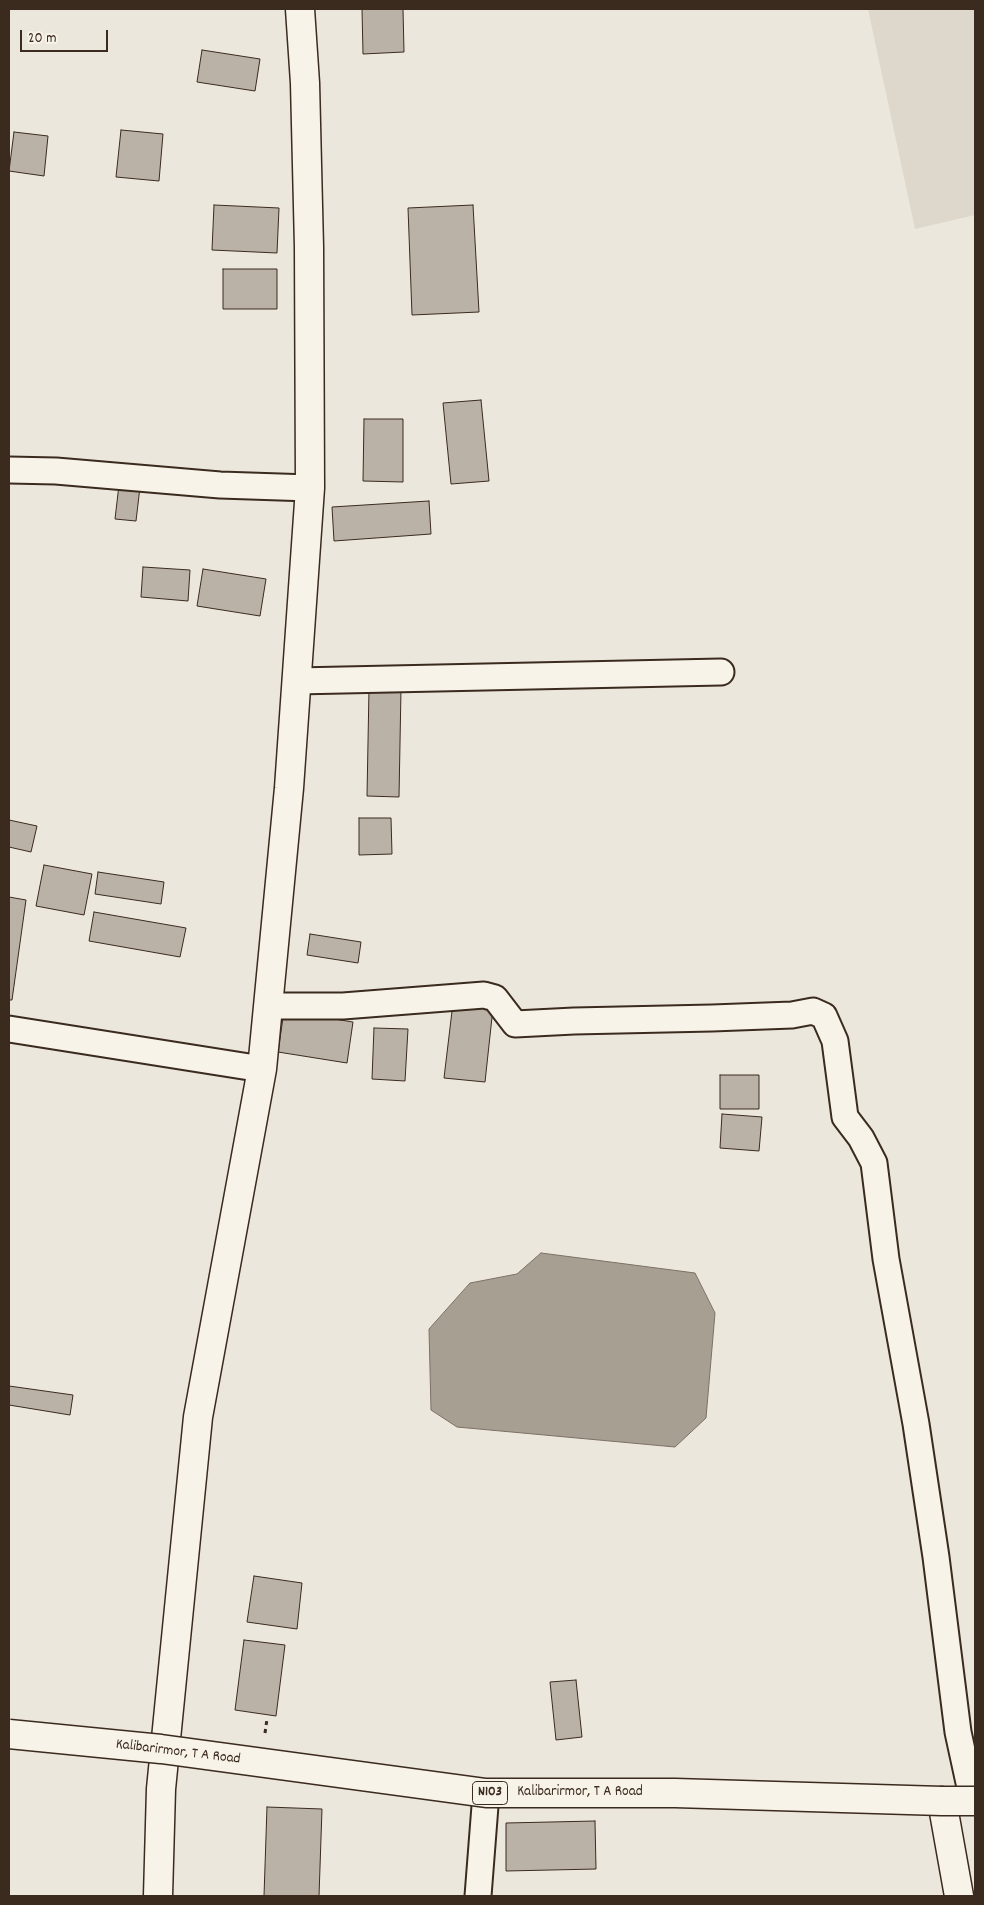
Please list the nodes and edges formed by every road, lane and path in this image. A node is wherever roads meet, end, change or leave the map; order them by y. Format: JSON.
{"nodes":[{"id":1,"x":300,"y":9,"type":"edge"},
{"id":2,"x":9,"y":470,"type":"edge"},
{"id":3,"x":310,"y":488,"type":"junction"},
{"id":4,"x":721,"y":672,"type":"dead end"},
{"id":5,"x":296,"y":681,"type":"junction"},
{"id":6,"x":268,"y":1006,"type":"junction"},
{"id":7,"x":9,"y":1030,"type":"edge"},
{"id":8,"x":262,"y":1069,"type":"junction"},
{"id":9,"x":9,"y":1734,"type":"edge"},
{"id":10,"x":486,"y":1793,"type":"junction"},
{"id":11,"x":942,"y":1801,"type":"junction"},
{"id":12,"x":974,"y":1801,"type":"edge"},
{"id":13,"x":158,"y":1896,"type":"edge"},
{"id":14,"x":478,"y":1896,"type":"edge"},
{"id":15,"x":959,"y":1896,"type":"edge"}],
"edges":[{"from":1,"to":3,"type":"main road"},
{"from":2,"to":3,"type":"street"},
{"from":3,"to":5,"type":"main road"},
{"from":4,"to":5,"type":"street"},
{"from":5,"to":6,"type":"main road"},
{"from":6,"to":8,"type":"main road"},
{"from":6,"to":12,"type":"street"},
{"from":7,"to":8,"type":"street"},
{"from":8,"to":13,"type":"main road"},
{"from":9,"to":10,"type":"main road","name":"Kalibarirmor, T A Road","number":"N103","bridge":true},
{"from":10,"to":11,"type":"main road","name":"Kalibarirmor, T A Road","number":"N103","bridge":true},
{"from":10,"to":14,"type":"street"},
{"from":11,"to":12,"type":"main road","name":"Kalibarirmor, T A Road","number":"N103","bridge":true},
{"from":11,"to":15,"type":"main road"}]}
